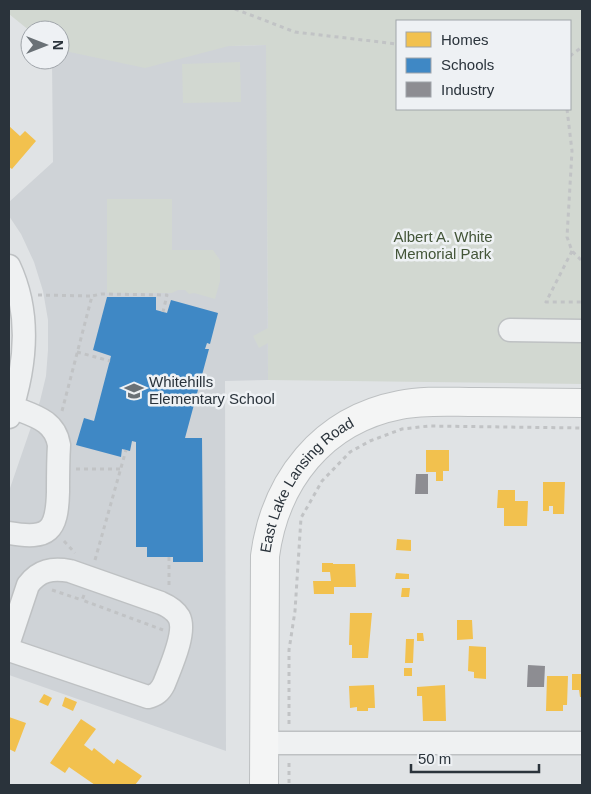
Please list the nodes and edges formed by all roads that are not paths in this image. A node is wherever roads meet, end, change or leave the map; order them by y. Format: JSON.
{"nodes":[{"id":1,"x":9,"y":266,"type":"edge"},
{"id":2,"x":510,"y":330,"type":"dead end"},
{"id":3,"x":582,"y":331,"type":"edge"},
{"id":4,"x":582,"y":403,"type":"edge"},
{"id":5,"x":10,"y":412,"type":"edge"},
{"id":6,"x":9,"y":533,"type":"edge"},
{"id":7,"x":9,"y":642,"type":"edge"},
{"id":8,"x":9,"y":650,"type":"edge"},
{"id":9,"x":277,"y":743,"type":"junction"},
{"id":10,"x":582,"y":743,"type":"edge"},
{"id":11,"x":264,"y":785,"type":"edge"}],
"edges":[{"from":1,"to":5,"type":"street"},
{"from":2,"to":3,"type":"street"},
{"from":4,"to":9,"type":"main road","name":"East Lake Lansing Road"},
{"from":5,"to":6,"type":"street"},
{"from":7,"to":8,"type":"street"},
{"from":9,"to":10,"type":"street"},
{"from":9,"to":11,"type":"main road","name":"East Lake Lansing Road"}]}
